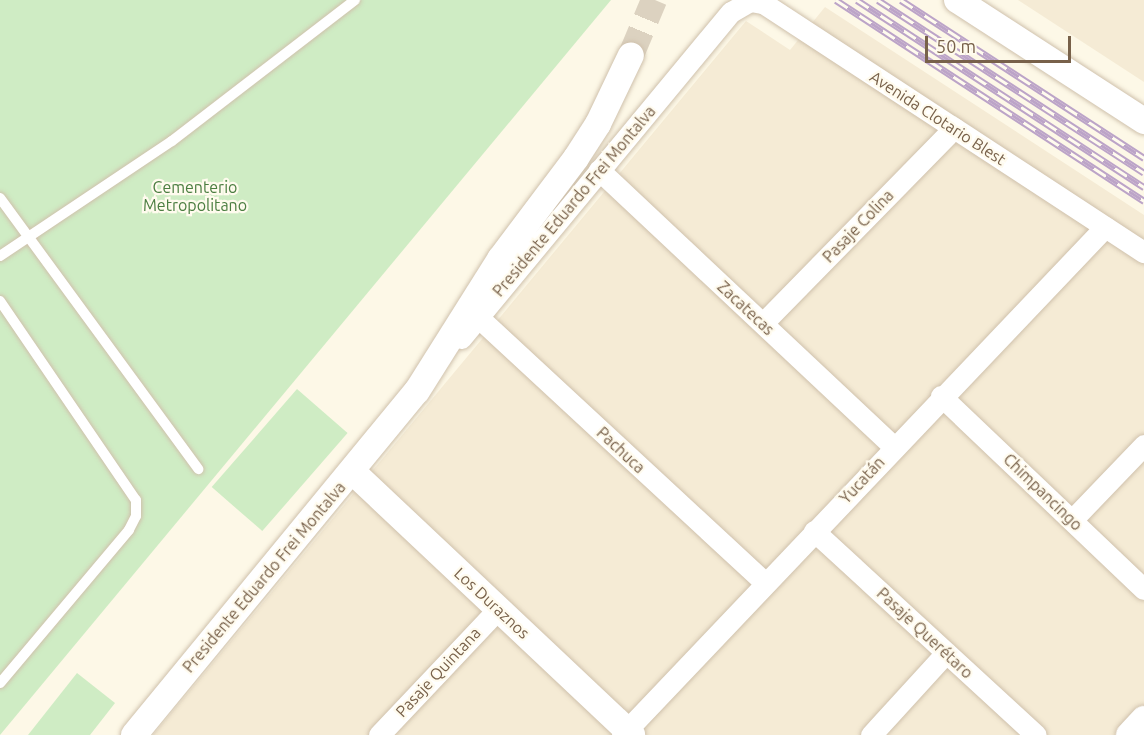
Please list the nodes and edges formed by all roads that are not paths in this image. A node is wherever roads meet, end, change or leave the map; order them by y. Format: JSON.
{"nodes":[{"id":1,"x":355,"y":0,"type":"edge"},
{"id":2,"x":957,"y":0,"type":"edge"},
{"id":3,"x":730,"y":12,"type":"joint"},
{"id":4,"x":631,"y":55,"type":"tunnel mouth"},
{"id":5,"x":1144,"y":122,"type":"edge"},
{"id":6,"x":954,"y":128,"type":"junction"},
{"id":7,"x":599,"y":170,"type":"junction"},
{"id":8,"x":0,"y":198,"type":"edge"},
{"id":9,"x":1104,"y":227,"type":"junction"},
{"id":10,"x":29,"y":238,"type":"junction"},
{"id":11,"x":1144,"y":252,"type":"edge"},
{"id":12,"x":0,"y":256,"type":"edge"},
{"id":13,"x":0,"y":300,"type":"edge"},
{"id":14,"x":478,"y":317,"type":"junction"},
{"id":15,"x":763,"y":323,"type":"junction"},
{"id":16,"x":417,"y":391,"type":"junction"},
{"id":17,"x":941,"y":396,"type":"junction"},
{"id":18,"x":1144,"y":445,"type":"edge"},
{"id":19,"x":893,"y":446,"type":"junction"},
{"id":20,"x":198,"y":469,"type":"dead end"},
{"id":21,"x":352,"y":471,"type":"junction"},
{"id":22,"x":1072,"y":520,"type":"junction"},
{"id":23,"x":814,"y":531,"type":"junction"},
{"id":24,"x":765,"y":583,"type":"junction"},
{"id":25,"x":1144,"y":589,"type":"edge"},
{"id":26,"x":498,"y":609,"type":"junction"},
{"id":27,"x":946,"y":653,"type":"junction"},
{"id":28,"x":0,"y":683,"type":"edge"},
{"id":29,"x":627,"y":733,"type":"edge"},
{"id":30,"x":134,"y":735,"type":"edge"},
{"id":31,"x":379,"y":735,"type":"edge"},
{"id":32,"x":871,"y":735,"type":"edge"},
{"id":33,"x":1036,"y":735,"type":"edge"}],
"edges":[{"from":1,"to":10,"type":"lane"},
{"from":2,"to":5,"type":"street"},
{"from":3,"to":6,"type":"street","name":"Avenida Clotario Blest"},
{"from":3,"to":7,"type":"street","name":"Presidente Eduardo Frei Montalva"},
{"from":4,"to":16,"type":"street","name":"Presidente Eduardo Frei Montalva"},
{"from":6,"to":9,"type":"street","name":"Avenida Clotario Blest"},
{"from":6,"to":15,"type":"street","name":"Pasaje Colina"},
{"from":7,"to":14,"type":"street","name":"Presidente Eduardo Frei Montalva"},
{"from":7,"to":15,"type":"street","name":"Zacatecas"},
{"from":8,"to":10,"type":"lane"},
{"from":9,"to":11,"type":"street","name":"Avenida Clotario Blest"},
{"from":9,"to":17,"type":"street","name":"Yucatán"},
{"from":10,"to":12,"type":"lane"},
{"from":10,"to":20,"type":"lane"},
{"from":13,"to":28,"type":"lane"},
{"from":14,"to":16,"type":"street","name":"Presidente Eduardo Frei Montalva"},
{"from":14,"to":24,"type":"street","name":"Pachuca"},
{"from":15,"to":19,"type":"street","name":"Zacatecas"},
{"from":16,"to":21,"type":"street","name":"Presidente Eduardo Frei Montalva"},
{"from":17,"to":19,"type":"street","name":"Yucatán"},
{"from":17,"to":22,"type":"street","name":"Chimpancingo"},
{"from":18,"to":22,"type":"street"},
{"from":19,"to":23,"type":"street","name":"Yucatán"},
{"from":21,"to":26,"type":"street","name":"Los Duraznos"},
{"from":21,"to":30,"type":"street","name":"Presidente Eduardo Frei Montalva"},
{"from":22,"to":25,"type":"street","name":"Chimpancingo"},
{"from":23,"to":24,"type":"street","name":"Yucatán"},
{"from":23,"to":27,"type":"street","name":"Pasaje Querétaro"},
{"from":24,"to":29,"type":"street","name":"Yucatán"},
{"from":26,"to":29,"type":"street","name":"Los Duraznos"},
{"from":26,"to":31,"type":"street","name":"Pasaje Quintana"},
{"from":27,"to":32,"type":"street"},
{"from":27,"to":33,"type":"street","name":"Pasaje Querétaro"}]}
